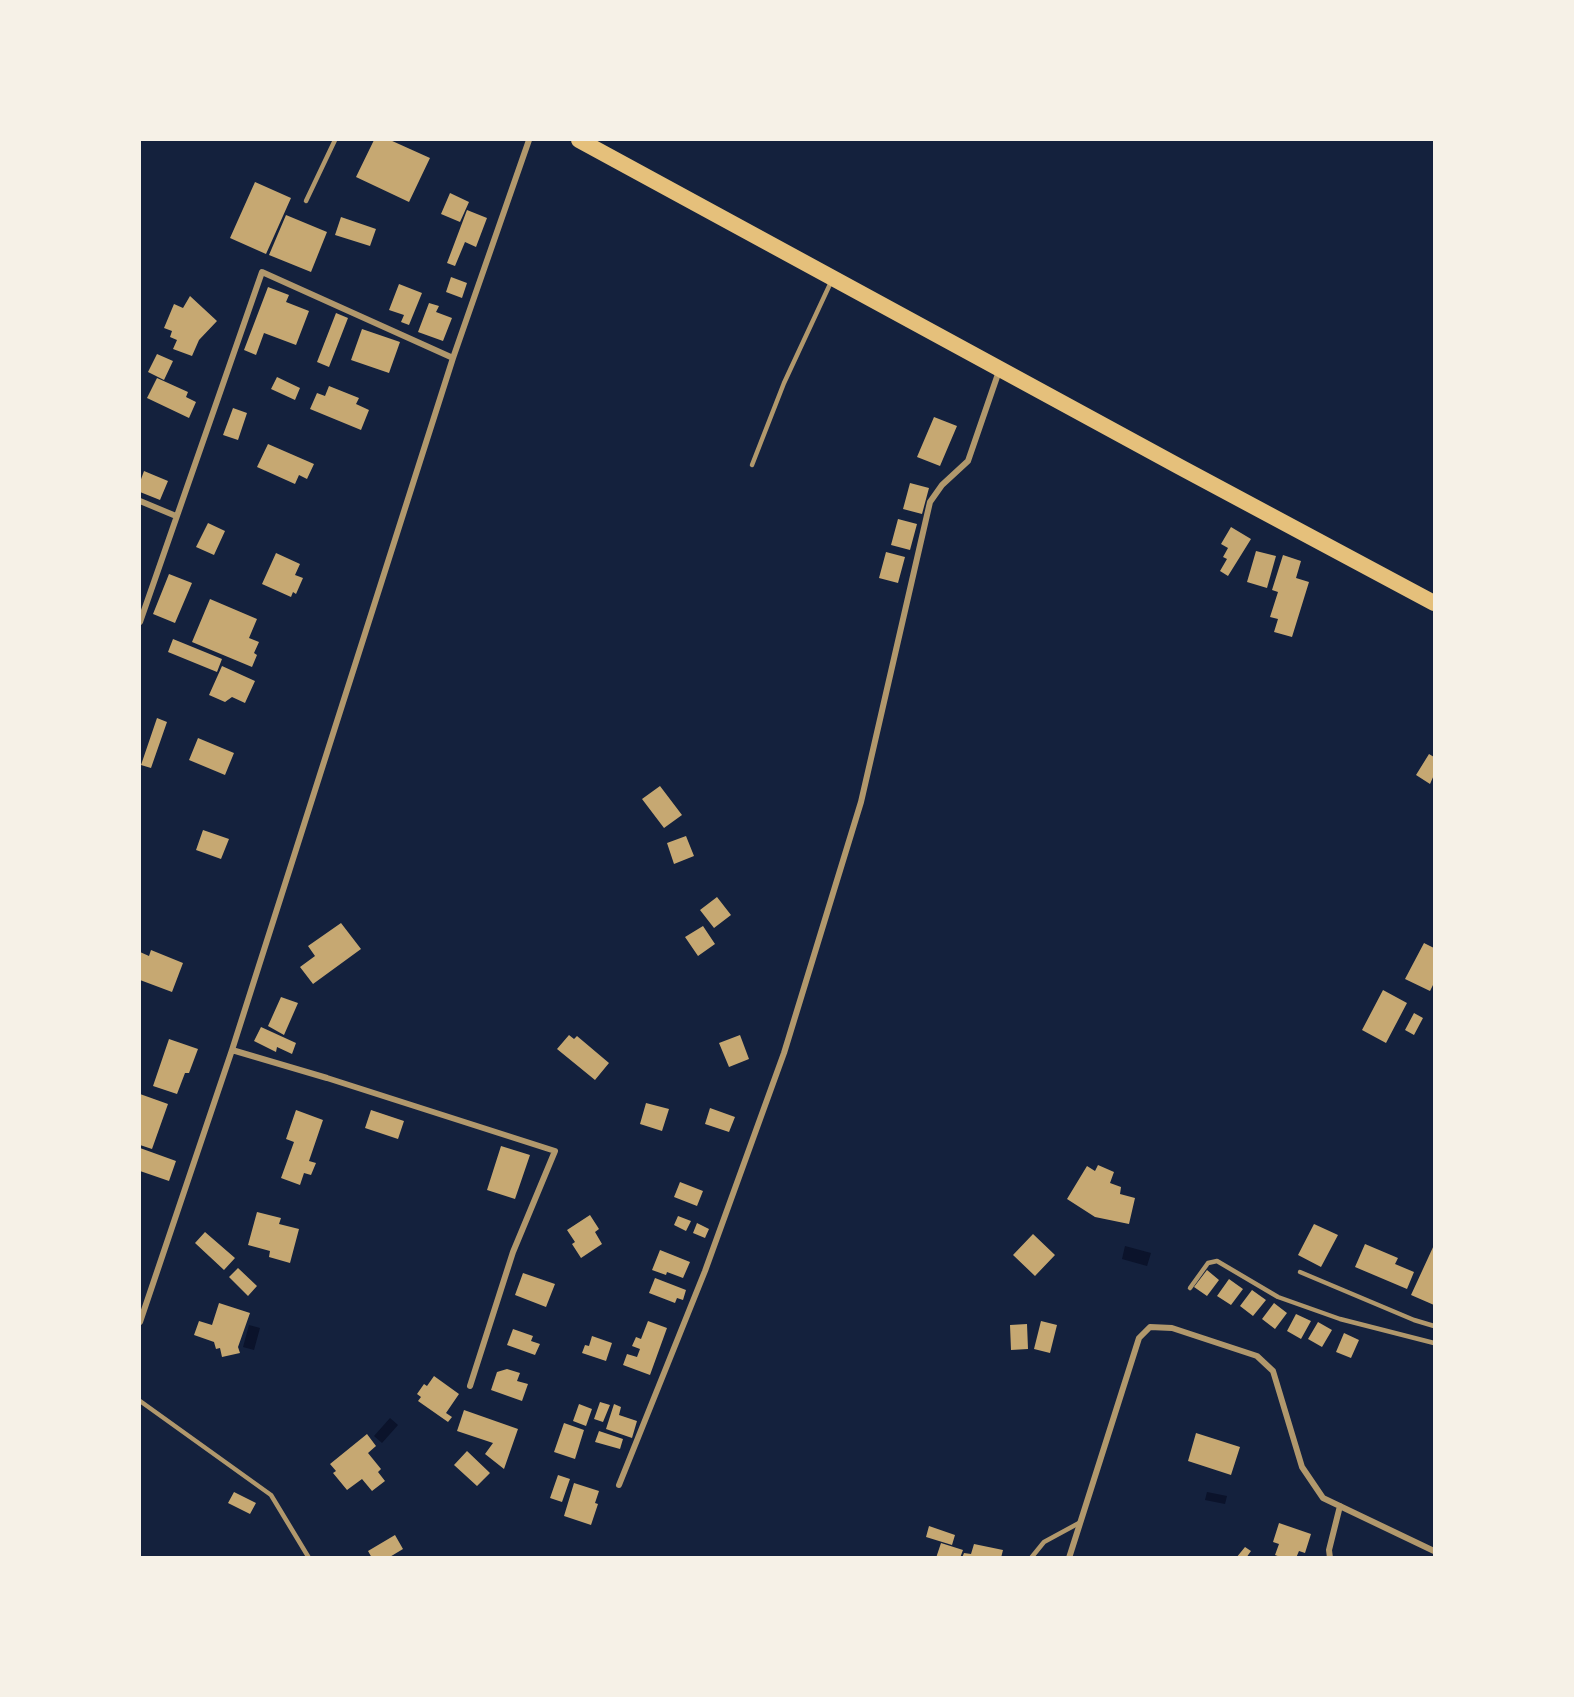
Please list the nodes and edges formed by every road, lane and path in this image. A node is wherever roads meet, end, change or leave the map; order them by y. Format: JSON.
{"nodes":[{"id":1,"x":335,"y":140,"type":"edge"},
{"id":2,"x":529,"y":140,"type":"edge"},
{"id":3,"x":579,"y":140,"type":"edge"},
{"id":4,"x":306,"y":201,"type":"dead end"},
{"id":5,"x":834,"y":277,"type":"junction"},
{"id":6,"x":453,"y":358,"type":"junction"},
{"id":7,"x":1000,"y":368,"type":"junction"},
{"id":8,"x":752,"y":465,"type":"dead end"},
{"id":9,"x":140,"y":501,"type":"edge"},
{"id":10,"x":176,"y":516,"type":"junction"},
{"id":11,"x":1434,"y":603,"type":"edge"},
{"id":12,"x":140,"y":622,"type":"edge"},
{"id":13,"x":232,"y":1050,"type":"junction"},
{"id":14,"x":1300,"y":1272,"type":"dead end"},
{"id":15,"x":1190,"y":1288,"type":"dead end"},
{"id":16,"x":140,"y":1322,"type":"edge"},
{"id":17,"x":1434,"y":1326,"type":"edge"},
{"id":18,"x":1434,"y":1343,"type":"edge"},
{"id":19,"x":470,"y":1386,"type":"dead end"},
{"id":20,"x":140,"y":1401,"type":"edge"},
{"id":21,"x":619,"y":1485,"type":"dead end"},
{"id":22,"x":1340,"y":1506,"type":"junction"},
{"id":23,"x":1080,"y":1523,"type":"junction"},
{"id":24,"x":1434,"y":1551,"type":"edge"},
{"id":25,"x":309,"y":1557,"type":"edge"},
{"id":26,"x":1031,"y":1557,"type":"edge"},
{"id":27,"x":1069,"y":1557,"type":"edge"},
{"id":28,"x":1330,"y":1557,"type":"edge"}],
"edges":[{"from":1,"to":4,"type":"lane"},
{"from":2,"to":6,"type":"street"},
{"from":3,"to":5,"type":"highway"},
{"from":5,"to":7,"type":"highway"},
{"from":5,"to":8,"type":"lane"},
{"from":6,"to":10,"type":"street"},
{"from":6,"to":13,"type":"street"},
{"from":7,"to":11,"type":"highway"},
{"from":7,"to":21,"type":"street"},
{"from":9,"to":10,"type":"street"},
{"from":10,"to":12,"type":"street"},
{"from":13,"to":16,"type":"street"},
{"from":13,"to":19,"type":"street"},
{"from":14,"to":17,"type":"lane"},
{"from":15,"to":18,"type":"lane"},
{"from":20,"to":25,"type":"lane"},
{"from":22,"to":23,"type":"street"},
{"from":22,"to":24,"type":"street"},
{"from":22,"to":28,"type":"street"},
{"from":23,"to":26,"type":"lane"},
{"from":23,"to":27,"type":"street"}]}
